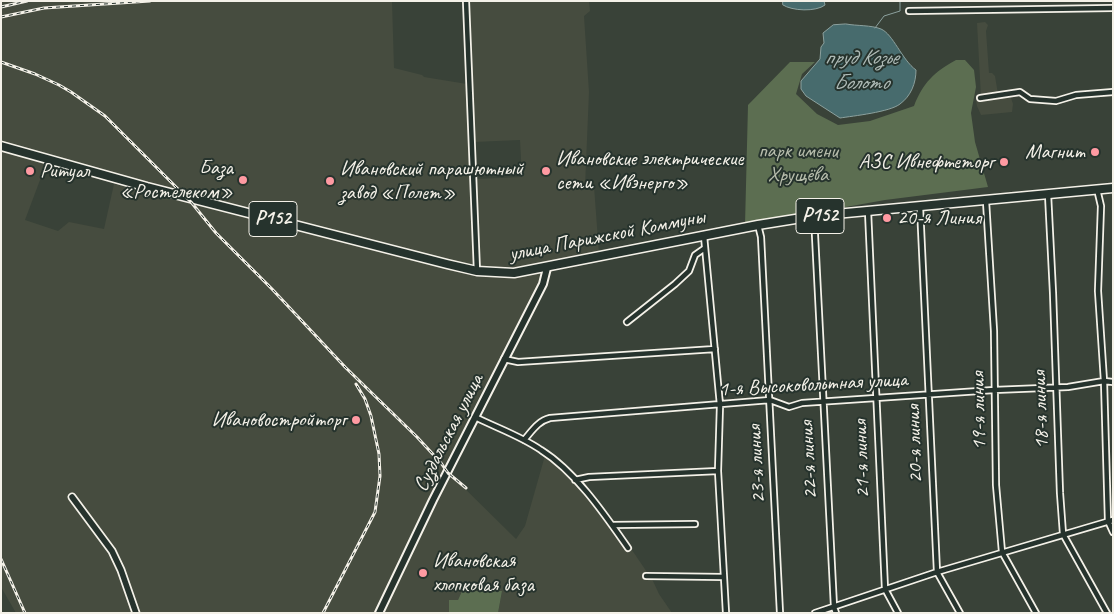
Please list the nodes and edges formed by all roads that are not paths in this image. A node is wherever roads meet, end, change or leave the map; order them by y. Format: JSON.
{"nodes":[{"id":1,"x":466,"y":1,"type":"edge"},
{"id":2,"x":1113,"y":8,"type":"edge"},
{"id":3,"x":910,"y":11,"type":"dead end"},
{"id":4,"x":1113,"y":92,"type":"edge"},
{"id":5,"x":980,"y":98,"type":"dead end"},
{"id":6,"x":1,"y":146,"type":"edge"},
{"id":7,"x":1113,"y":188,"type":"edge"},
{"id":8,"x":1097,"y":189,"type":"junction"},
{"id":9,"x":1048,"y":194,"type":"junction"},
{"id":10,"x":986,"y":201,"type":"junction"},
{"id":11,"x":920,"y":207,"type":"junction"},
{"id":12,"x":868,"y":211,"type":"junction"},
{"id":13,"x":814,"y":216,"type":"junction"},
{"id":14,"x":758,"y":225,"type":"junction"},
{"id":15,"x":704,"y":236,"type":"junction"},
{"id":16,"x":706,"y":248,"type":"junction"},
{"id":17,"x":547,"y":268,"type":"junction"},
{"id":18,"x":477,"y":271,"type":"junction"},
{"id":19,"x":627,"y":322,"type":"dead end"},
{"id":20,"x":715,"y":349,"type":"junction"},
{"id":21,"x":504,"y":359,"type":"junction"},
{"id":22,"x":1104,"y":381,"type":"junction"},
{"id":23,"x":1113,"y":382,"type":"edge"},
{"id":24,"x":1056,"y":388,"type":"junction"},
{"id":25,"x":994,"y":390,"type":"junction"},
{"id":26,"x":929,"y":396,"type":"junction"},
{"id":27,"x":876,"y":399,"type":"junction"},
{"id":28,"x":770,"y":400,"type":"junction"},
{"id":29,"x":823,"y":402,"type":"junction"},
{"id":30,"x":720,"y":405,"type":"junction"},
{"id":31,"x":475,"y":417,"type":"junction"},
{"id":32,"x":524,"y":440,"type":"junction"},
{"id":33,"x":718,"y":471,"type":"junction"},
{"id":34,"x":575,"y":480,"type":"junction"},
{"id":35,"x":72,"y":497,"type":"dead end"},
{"id":36,"x":1110,"y":520,"type":"edge"},
{"id":37,"x":695,"y":524,"type":"dead end"},
{"id":38,"x":612,"y":525,"type":"junction"},
{"id":39,"x":1113,"y":532,"type":"edge"},
{"id":40,"x":1063,"y":534,"type":"junction"},
{"id":41,"x":628,"y":548,"type":"dead end"},
{"id":42,"x":1002,"y":552,"type":"junction"},
{"id":43,"x":937,"y":572,"type":"junction"},
{"id":44,"x":646,"y":576,"type":"dead end"},
{"id":45,"x":723,"y":577,"type":"junction"},
{"id":46,"x":885,"y":589,"type":"junction"},
{"id":47,"x":835,"y":610,"type":"edge"},
{"id":48,"x":136,"y":613,"type":"edge"},
{"id":49,"x":379,"y":613,"type":"edge"},
{"id":50,"x":726,"y":613,"type":"edge"},
{"id":51,"x":780,"y":613,"type":"edge"},
{"id":52,"x":815,"y":613,"type":"edge"},
{"id":53,"x":898,"y":613,"type":"edge"},
{"id":54,"x":960,"y":613,"type":"edge"},
{"id":55,"x":1036,"y":613,"type":"edge"},
{"id":56,"x":1107,"y":613,"type":"edge"}],
"edges":[{"from":1,"to":18,"type":"street"},
{"from":2,"to":3,"type":"street"},
{"from":4,"to":5,"type":"street"},
{"from":6,"to":18,"type":"main road","name":"улица Парижской Коммуны","number":"Р152"},
{"from":7,"to":8,"type":"main road","name":"улица Парижской Коммуны","number":"Р152"},
{"from":8,"to":9,"type":"main road","name":"улица Парижской Коммуны","number":"Р152"},
{"from":8,"to":22,"type":"street"},
{"from":9,"to":10,"type":"main road","name":"улица Парижской Коммуны","number":"Р152"},
{"from":9,"to":24,"type":"street","name":"18-я линия"},
{"from":10,"to":11,"type":"main road","name":"улица Парижской Коммуны","number":"Р152"},
{"from":10,"to":25,"type":"street","name":"19-я линия"},
{"from":11,"to":12,"type":"main road","name":"улица Парижской Коммуны","number":"Р152"},
{"from":11,"to":26,"type":"street","name":"20-я линия"},
{"from":12,"to":13,"type":"main road","name":"улица Парижской Коммуны","number":"Р152"},
{"from":12,"to":27,"type":"street","name":"21-я линия"},
{"from":13,"to":14,"type":"main road","name":"улица Парижской Коммуны","number":"Р152"},
{"from":13,"to":29,"type":"street","name":"22-я линия"},
{"from":14,"to":15,"type":"main road","name":"улица Парижской Коммуны","number":"Р152"},
{"from":14,"to":28,"type":"street","name":"23-я линия"},
{"from":15,"to":16,"type":"street"},
{"from":15,"to":17,"type":"main road","name":"улица Парижской Коммуны","number":"Р152"},
{"from":16,"to":19,"type":"street"},
{"from":16,"to":20,"type":"street"},
{"from":17,"to":18,"type":"main road","name":"улица Парижской Коммуны","number":"Р152"},
{"from":17,"to":21,"type":"main road","name":"Суздальская улица"},
{"from":20,"to":21,"type":"street"},
{"from":20,"to":30,"type":"street"},
{"from":21,"to":31,"type":"main road","name":"Суздальская улица"},
{"from":22,"to":23,"type":"street","name":"1-я Высоковольтная улица"},
{"from":22,"to":24,"type":"street","name":"1-я Высоковольтная улица"},
{"from":22,"to":36,"type":"street"},
{"from":24,"to":25,"type":"street","name":"1-я Высоковольтная улица"},
{"from":24,"to":40,"type":"street","name":"18-я линия"},
{"from":25,"to":26,"type":"street","name":"1-я Высоковольтная улица"},
{"from":25,"to":42,"type":"street","name":"19-я линия"},
{"from":26,"to":27,"type":"street","name":"1-я Высоковольтная улица"},
{"from":26,"to":43,"type":"street","name":"20-я линия"},
{"from":27,"to":29,"type":"street","name":"1-я Высоковольтная улица"},
{"from":27,"to":46,"type":"street","name":"21-я линия"},
{"from":28,"to":29,"type":"street","name":"1-я Высоковольтная улица"},
{"from":28,"to":30,"type":"street","name":"1-я Высоковольтная улица"},
{"from":28,"to":51,"type":"street","name":"23-я линия"},
{"from":29,"to":47,"type":"street","name":"22-я линия"},
{"from":30,"to":32,"type":"street","name":"1-я Высоковольтная улица"},
{"from":30,"to":33,"type":"street"},
{"from":31,"to":32,"type":"street"},
{"from":31,"to":49,"type":"main road","name":"Суздальская улица"},
{"from":32,"to":34,"type":"street"},
{"from":33,"to":34,"type":"street"},
{"from":33,"to":45,"type":"street"},
{"from":34,"to":38,"type":"street"},
{"from":35,"to":48,"type":"street"},
{"from":36,"to":39,"type":"street"},
{"from":36,"to":40,"type":"street"},
{"from":37,"to":38,"type":"street"},
{"from":38,"to":41,"type":"street"},
{"from":40,"to":42,"type":"street"},
{"from":40,"to":56,"type":"street","name":"18-я линия"},
{"from":42,"to":43,"type":"street"},
{"from":42,"to":55,"type":"street","name":"19-я линия"},
{"from":43,"to":46,"type":"street"},
{"from":43,"to":54,"type":"street","name":"20-я линия"},
{"from":44,"to":45,"type":"street"},
{"from":45,"to":50,"type":"street"},
{"from":46,"to":47,"type":"street"},
{"from":46,"to":53,"type":"street","name":"21-я линия"},
{"from":47,"to":52,"type":"street"}]}
